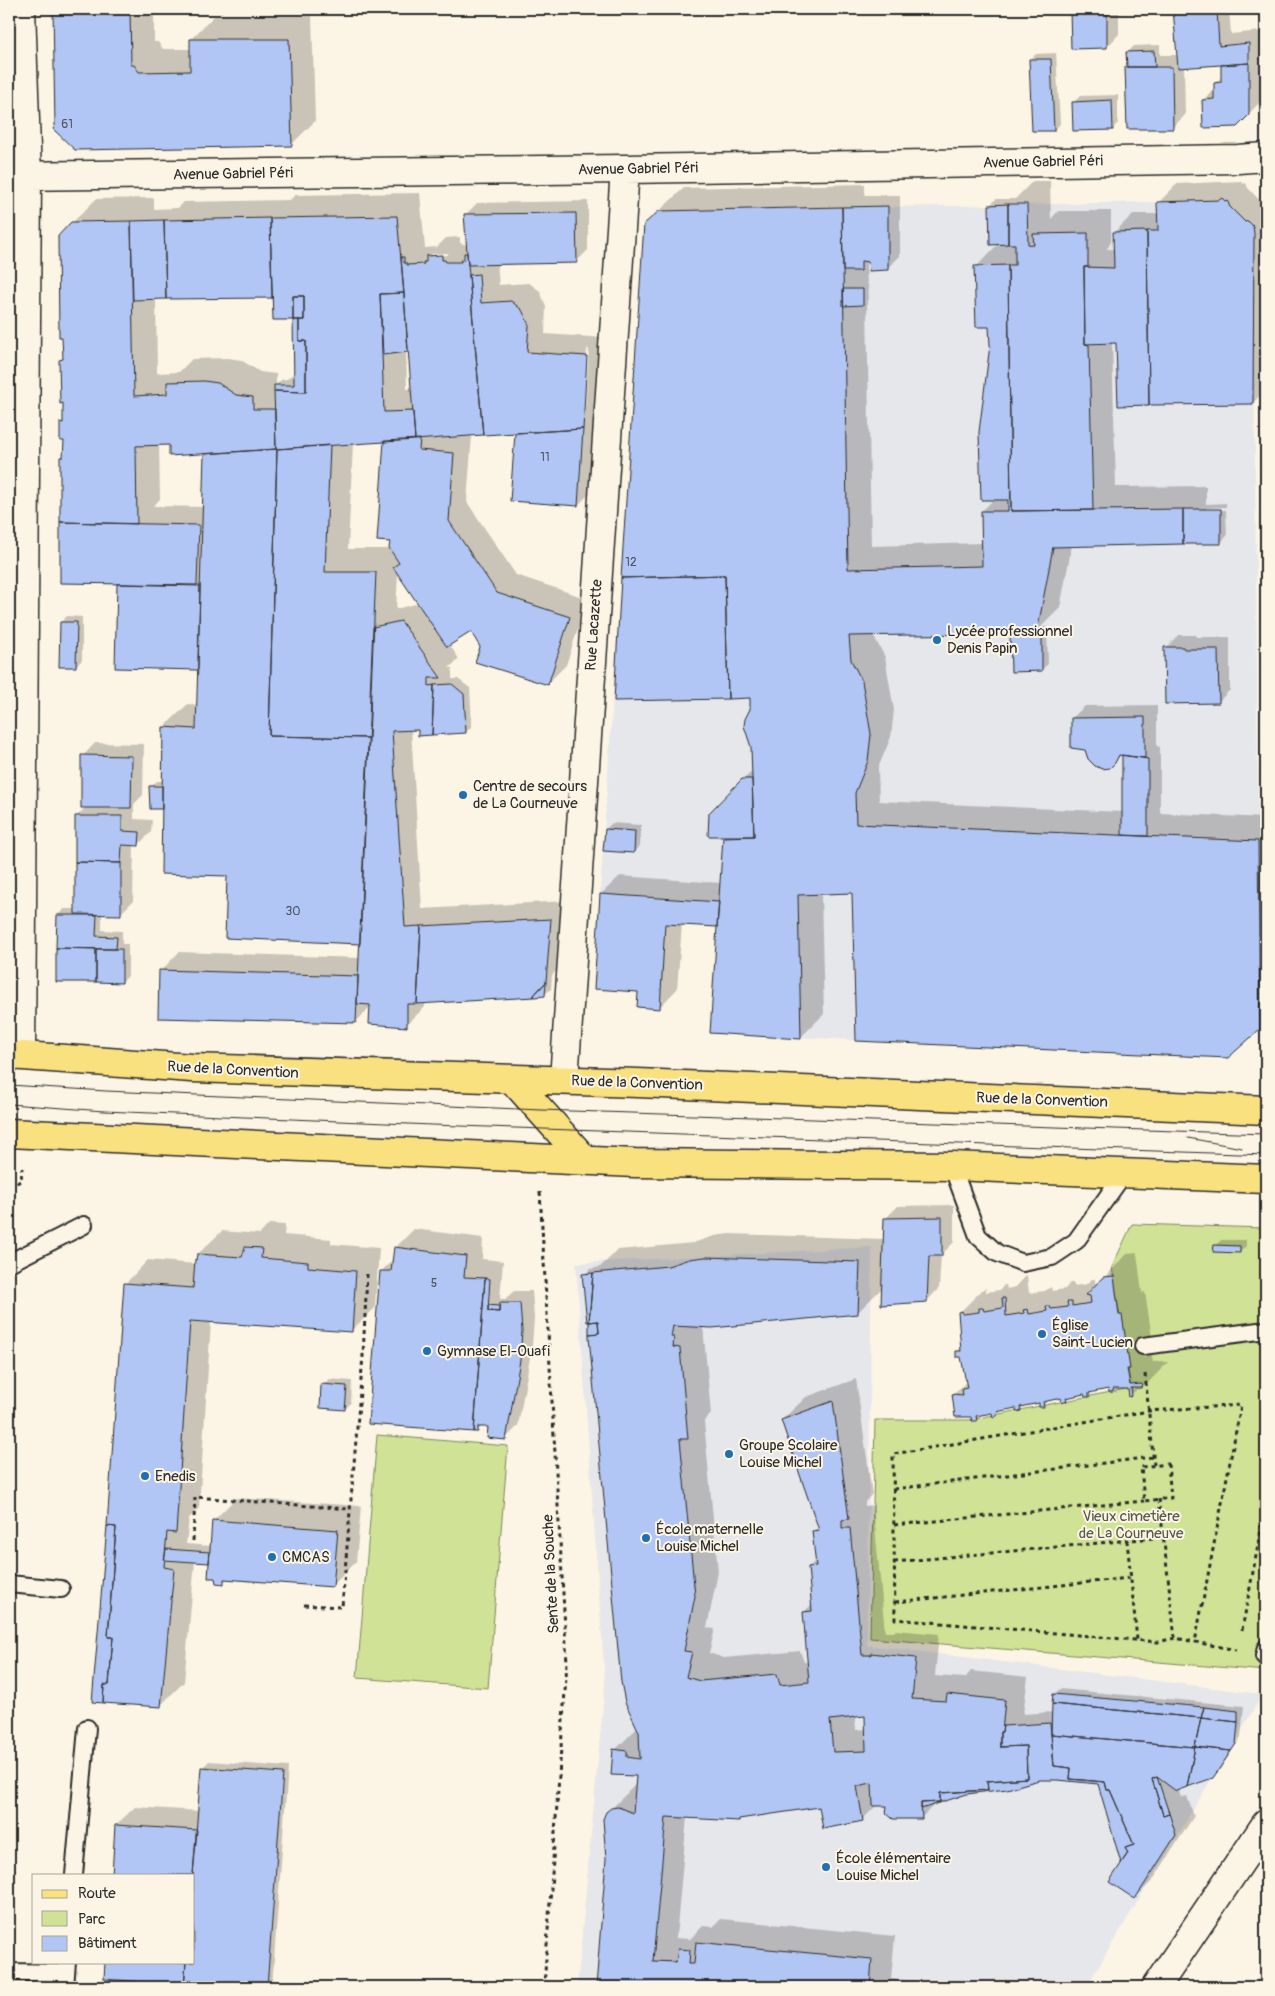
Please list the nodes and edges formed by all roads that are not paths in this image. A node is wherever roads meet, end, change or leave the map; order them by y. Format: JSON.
{"nodes":[{"id":1,"x":21,"y":9,"type":"edge"},
{"id":2,"x":1266,"y":157,"type":"edge"},
{"id":3,"x":625,"y":169,"type":"junction"},
{"id":4,"x":18,"y":176,"type":"edge"},
{"id":5,"x":15,"y":1055,"type":"edge"},
{"id":6,"x":514,"y":1080,"type":"junction"},
{"id":7,"x":564,"y":1080,"type":"junction"},
{"id":8,"x":1266,"y":1110,"type":"edge"},
{"id":9,"x":9,"y":1133,"type":"edge"},
{"id":10,"x":585,"y":1160,"type":"junction"},
{"id":11,"x":952,"y":1166,"type":"junction"},
{"id":12,"x":1124,"y":1172,"type":"junction"},
{"id":13,"x":1266,"y":1179,"type":"edge"},
{"id":14,"x":84,"y":1226,"type":"dead end"},
{"id":15,"x":9,"y":1264,"type":"edge"},
{"id":16,"x":1266,"y":1330,"type":"edge"},
{"id":17,"x":1143,"y":1346,"type":"road end"},
{"id":18,"x":9,"y":1584,"type":"edge"},
{"id":19,"x":61,"y":1589,"type":"dead end"},
{"id":20,"x":87,"y":1728,"type":"dead end"},
{"id":21,"x":1266,"y":1824,"type":"edge"},
{"id":22,"x":74,"y":1874,"type":"edge"},
{"id":23,"x":9,"y":1972,"type":"edge"},
{"id":24,"x":66,"y":1974,"type":"edge"},
{"id":25,"x":1156,"y":1987,"type":"edge"}],
"edges":[{"from":1,"to":4,"type":"street"},
{"from":2,"to":3,"type":"street","name":"Avenue Gabriel Péri"},
{"from":3,"to":4,"type":"street","name":"Avenue Gabriel Péri"},
{"from":3,"to":7,"type":"street","name":"Rue Lacazette"},
{"from":4,"to":5,"type":"street"},
{"from":5,"to":6,"type":"main road","name":"Rue de la Convention"},
{"from":6,"to":7,"type":"main road","name":"Rue de la Convention"},
{"from":6,"to":10,"type":"main road"},
{"from":7,"to":8,"type":"main road","name":"Rue de la Convention"},
{"from":9,"to":10,"type":"main road"},
{"from":10,"to":11,"type":"main road"},
{"from":11,"to":12,"type":"main road"},
{"from":11,"to":12,"type":"lane"},
{"from":12,"to":13,"type":"main road"},
{"from":14,"to":15,"type":"lane"},
{"from":16,"to":17,"type":"lane"},
{"from":18,"to":19,"type":"lane"},
{"from":20,"to":22,"type":"lane"},
{"from":21,"to":25,"type":"street"},
{"from":23,"to":24,"type":"lane"}]}
